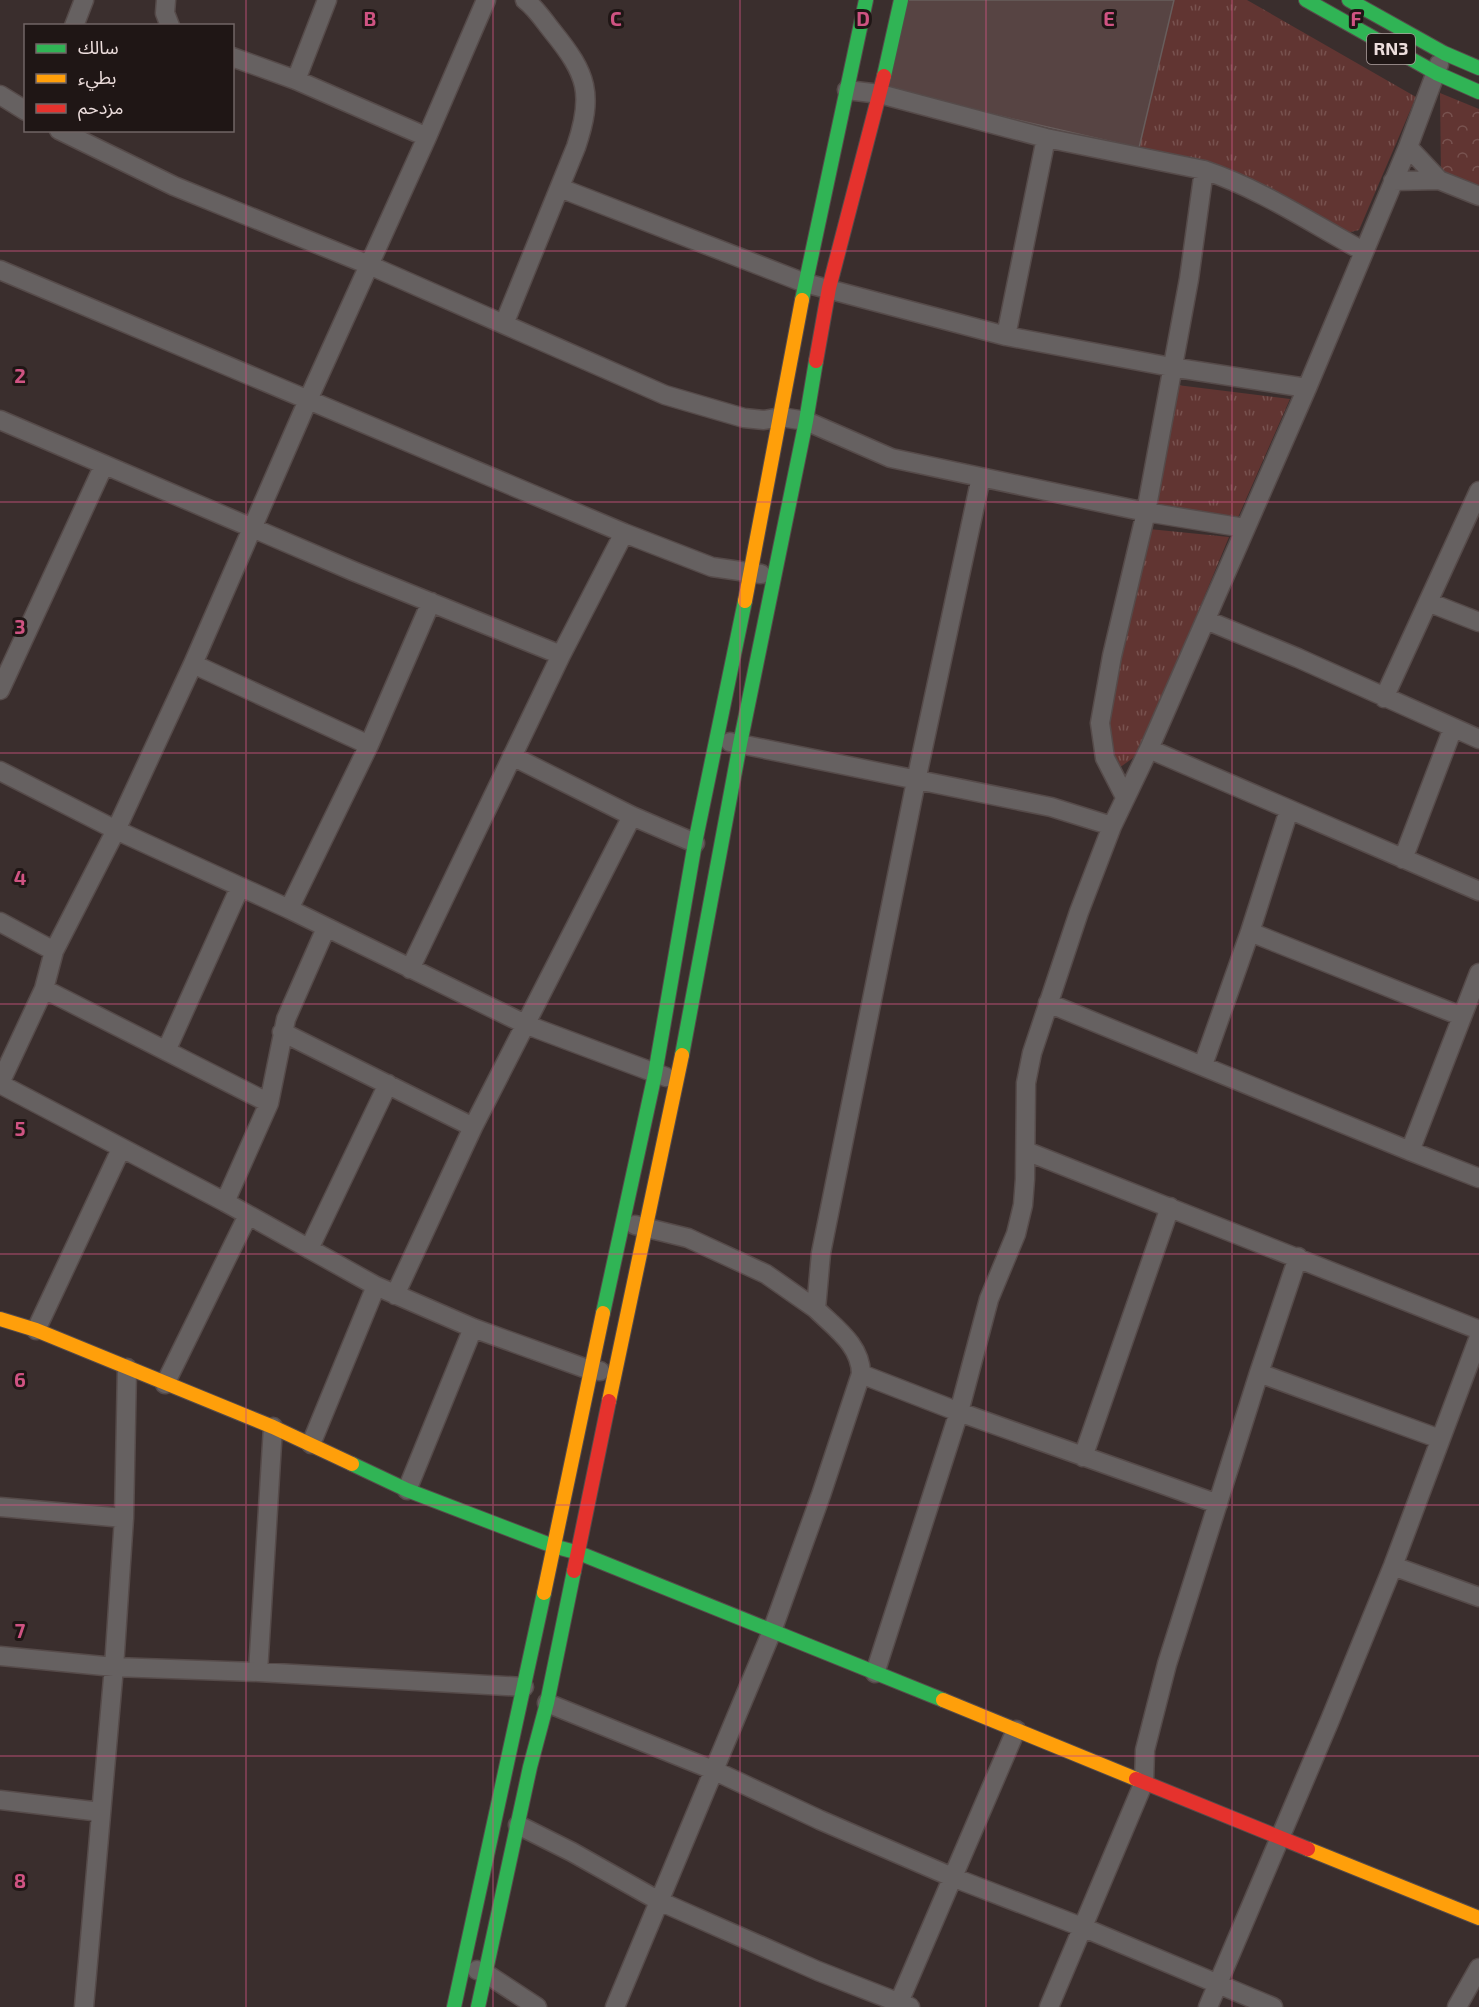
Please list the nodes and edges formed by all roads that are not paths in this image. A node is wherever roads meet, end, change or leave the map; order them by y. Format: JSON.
{"nodes":[{"id":1,"x":84,"y":0,"type":"edge"},
{"id":2,"x":166,"y":0,"type":"edge"},
{"id":3,"x":327,"y":0,"type":"edge"},
{"id":4,"x":486,"y":0,"type":"edge"},
{"id":5,"x":525,"y":0,"type":"edge"},
{"id":6,"x":901,"y":0,"type":"edge"},
{"id":7,"x":1306,"y":0,"type":"edge"},
{"id":8,"x":1349,"y":0,"type":"edge"},
{"id":9,"x":878,"y":11,"type":"edge"},
{"id":10,"x":75,"y":24,"type":"edge"},
{"id":11,"x":169,"y":24,"type":"edge"},
{"id":12,"x":1444,"y":53,"type":"junction"},
{"id":13,"x":234,"y":58,"type":"edge"},
{"id":14,"x":1479,"y":68,"type":"edge"},
{"id":15,"x":1436,"y":73,"type":"junction"},
{"id":16,"x":296,"y":80,"type":"junction"},
{"id":17,"x":847,"y":90,"type":"junction"},
{"id":18,"x":1479,"y":92,"type":"edge"},
{"id":19,"x":880,"y":94,"type":"junction"},
{"id":20,"x":0,"y":95,"type":"edge"},
{"id":21,"x":24,"y":110,"type":"edge"},
{"id":22,"x":63,"y":132,"type":"edge"},
{"id":23,"x":428,"y":137,"type":"junction"},
{"id":24,"x":1046,"y":138,"type":"junction"},
{"id":25,"x":1408,"y":147,"type":"junction"},
{"id":26,"x":1204,"y":170,"type":"junction"},
{"id":27,"x":1439,"y":180,"type":"junction"},
{"id":28,"x":1393,"y":181,"type":"junction"},
{"id":29,"x":560,"y":188,"type":"junction"},
{"id":30,"x":1479,"y":196,"type":"edge"},
{"id":31,"x":1363,"y":251,"type":"junction"},
{"id":32,"x":369,"y":266,"type":"junction"},
{"id":33,"x":0,"y":270,"type":"edge"},
{"id":34,"x":805,"y":283,"type":"junction"},
{"id":35,"x":829,"y":288,"type":"junction"},
{"id":36,"x":504,"y":324,"type":"junction"},
{"id":37,"x":1006,"y":336,"type":"junction"},
{"id":38,"x":1171,"y":368,"type":"junction"},
{"id":39,"x":1307,"y":388,"type":"junction"},
{"id":40,"x":308,"y":400,"type":"junction"},
{"id":41,"x":781,"y":417,"type":"junction"},
{"id":42,"x":0,"y":420,"type":"edge"},
{"id":43,"x":806,"y":421,"type":"junction"},
{"id":44,"x":104,"y":465,"type":"junction"},
{"id":45,"x":981,"y":477,"type":"junction"},
{"id":46,"x":1479,"y":491,"type":"edge"},
{"id":47,"x":1146,"y":512,"type":"junction"},
{"id":48,"x":253,"y":528,"type":"junction"},
{"id":49,"x":1245,"y":528,"type":"junction"},
{"id":50,"x":624,"y":533,"type":"junction"},
{"id":51,"x":751,"y":572,"type":"junction"},
{"id":52,"x":774,"y":577,"type":"junction"},
{"id":53,"x":431,"y":602,"type":"junction"},
{"id":54,"x":1428,"y":602,"type":"junction"},
{"id":55,"x":1206,"y":620,"type":"junction"},
{"id":56,"x":1479,"y":622,"type":"edge"},
{"id":57,"x":561,"y":655,"type":"junction"},
{"id":58,"x":193,"y":664,"type":"junction"},
{"id":59,"x":0,"y":690,"type":"edge"},
{"id":60,"x":1384,"y":698,"type":"junction"},
{"id":61,"x":1453,"y":728,"type":"junction"},
{"id":62,"x":716,"y":738,"type":"junction"},
{"id":63,"x":1479,"y":739,"type":"edge"},
{"id":64,"x":740,"y":744,"type":"junction"},
{"id":65,"x":369,"y":745,"type":"junction"},
{"id":66,"x":1149,"y":749,"type":"junction"},
{"id":67,"x":512,"y":756,"type":"junction"},
{"id":68,"x":0,"y":771,"type":"edge"},
{"id":69,"x":916,"y":781,"type":"junction"},
{"id":70,"x":1125,"y":797,"type":"junction"},
{"id":71,"x":1289,"y":810,"type":"junction"},
{"id":72,"x":632,"y":816,"type":"junction"},
{"id":73,"x":1112,"y":826,"type":"junction"},
{"id":74,"x":116,"y":830,"type":"junction"},
{"id":75,"x":695,"y":843,"type":"junction"},
{"id":76,"x":1403,"y":859,"type":"junction"},
{"id":77,"x":240,"y":887,"type":"junction"},
{"id":78,"x":1479,"y":891,"type":"edge"},
{"id":79,"x":289,"y":909,"type":"junction"},
{"id":80,"x":0,"y":922,"type":"edge"},
{"id":81,"x":326,"y":928,"type":"junction"},
{"id":82,"x":1250,"y":932,"type":"junction"},
{"id":83,"x":54,"y":951,"type":"junction"},
{"id":84,"x":410,"y":969,"type":"junction"},
{"id":85,"x":1479,"y":973,"type":"edge"},
{"id":86,"x":44,"y":989,"type":"junction"},
{"id":87,"x":1048,"y":1003,"type":"junction"},
{"id":88,"x":1461,"y":1016,"type":"junction"},
{"id":89,"x":527,"y":1025,"type":"junction"},
{"id":90,"x":282,"y":1032,"type":"junction"},
{"id":91,"x":166,"y":1051,"type":"junction"},
{"id":92,"x":1203,"y":1065,"type":"junction"},
{"id":93,"x":655,"y":1074,"type":"junction"},
{"id":94,"x":677,"y":1081,"type":"junction"},
{"id":95,"x":0,"y":1084,"type":"edge"},
{"id":96,"x":387,"y":1084,"type":"junction"},
{"id":97,"x":269,"y":1103,"type":"junction"},
{"id":98,"x":473,"y":1127,"type":"junction"},
{"id":99,"x":121,"y":1149,"type":"junction"},
{"id":100,"x":1026,"y":1151,"type":"junction"},
{"id":101,"x":1410,"y":1151,"type":"junction"},
{"id":102,"x":1479,"y":1178,"type":"edge"},
{"id":103,"x":225,"y":1202,"type":"junction"},
{"id":104,"x":1170,"y":1207,"type":"junction"},
{"id":105,"x":248,"y":1215,"type":"junction"},
{"id":106,"x":624,"y":1222,"type":"junction"},
{"id":107,"x":644,"y":1227,"type":"junction"},
{"id":108,"x":309,"y":1249,"type":"junction"},
{"id":109,"x":1298,"y":1257,"type":"junction"},
{"id":110,"x":376,"y":1286,"type":"junction"},
{"id":111,"x":395,"y":1295,"type":"junction"},
{"id":112,"x":816,"y":1309,"type":"junction"},
{"id":113,"x":0,"y":1319,"type":"edge"},
{"id":114,"x":473,"y":1328,"type":"junction"},
{"id":115,"x":36,"y":1330,"type":"junction"},
{"id":116,"x":1479,"y":1330,"type":"edge"},
{"id":117,"x":1479,"y":1337,"type":"edge"},
{"id":118,"x":127,"y":1368,"type":"junction"},
{"id":119,"x":590,"y":1370,"type":"junction"},
{"id":120,"x":614,"y":1373,"type":"junction"},
{"id":121,"x":1259,"y":1373,"type":"junction"},
{"id":122,"x":861,"y":1374,"type":"junction"},
{"id":123,"x":165,"y":1384,"type":"junction"},
{"id":124,"x":959,"y":1412,"type":"junction"},
{"id":125,"x":273,"y":1427,"type":"junction"},
{"id":126,"x":1440,"y":1439,"type":"junction"},
{"id":127,"x":311,"y":1444,"type":"junction"},
{"id":128,"x":1083,"y":1457,"type":"junction"},
{"id":129,"x":407,"y":1490,"type":"junction"},
{"id":130,"x":1218,"y":1504,"type":"junction"},
{"id":131,"x":0,"y":1507,"type":"edge"},
{"id":132,"x":124,"y":1518,"type":"junction"},
{"id":133,"x":553,"y":1546,"type":"junction"},
{"id":134,"x":579,"y":1553,"type":"junction"},
{"id":135,"x":1393,"y":1566,"type":"junction"},
{"id":136,"x":1479,"y":1597,"type":"edge"},
{"id":137,"x":772,"y":1631,"type":"junction"},
{"id":138,"x":0,"y":1656,"type":"edge"},
{"id":139,"x":114,"y":1667,"type":"junction"},
{"id":140,"x":258,"y":1672,"type":"junction"},
{"id":141,"x":875,"y":1673,"type":"junction"},
{"id":142,"x":524,"y":1688,"type":"junction"},
{"id":143,"x":547,"y":1703,"type":"junction"},
{"id":144,"x":1016,"y":1730,"type":"junction"},
{"id":145,"x":507,"y":1764,"type":"junction"},
{"id":146,"x":530,"y":1767,"type":"junction"},
{"id":147,"x":713,"y":1770,"type":"junction"},
{"id":148,"x":1144,"y":1782,"type":"junction"},
{"id":149,"x":0,"y":1800,"type":"edge"},
{"id":150,"x":101,"y":1812,"type":"junction"},
{"id":151,"x":518,"y":1826,"type":"junction"},
{"id":152,"x":1280,"y":1837,"type":"junction"},
{"id":153,"x":952,"y":1877,"type":"junction"},
{"id":154,"x":659,"y":1901,"type":"junction"},
{"id":155,"x":1479,"y":1918,"type":"edge"},
{"id":156,"x":1082,"y":1927,"type":"junction"},
{"id":157,"x":463,"y":1965,"type":"junction"},
{"id":158,"x":1479,"y":1968,"type":"edge"},
{"id":159,"x":485,"y":1973,"type":"junction"},
{"id":160,"x":1218,"y":1983,"type":"junction"},
{"id":161,"x":902,"y":2005,"type":"edge"},
{"id":162,"x":84,"y":2007,"type":"edge"},
{"id":163,"x":454,"y":2007,"type":"edge"},
{"id":164,"x":478,"y":2007,"type":"edge"},
{"id":165,"x":537,"y":2007,"type":"edge"},
{"id":166,"x":615,"y":2007,"type":"edge"},
{"id":167,"x":1049,"y":2007,"type":"edge"},
{"id":168,"x":1208,"y":2007,"type":"edge"},
{"id":169,"x":1273,"y":2007,"type":"edge"},
{"id":170,"x":1457,"y":2007,"type":"edge"}],
"edges":[{"from":1,"to":10,"type":"street"},
{"from":2,"to":11,"type":"street"},
{"from":3,"to":16,"type":"street"},
{"from":4,"to":23,"type":"street"},
{"from":5,"to":29,"type":"street"},
{"from":6,"to":9,"type":"street"},
{"from":7,"to":15,"type":"street","number":"RN3"},
{"from":8,"to":12,"type":"street","number":"RN3"},
{"from":9,"to":17,"type":"street"},
{"from":9,"to":19,"type":"street"},
{"from":12,"to":14,"type":"street","number":"RN3"},
{"from":12,"to":15,"type":"street"},
{"from":13,"to":16,"type":"street"},
{"from":15,"to":18,"type":"street","number":"RN3"},
{"from":15,"to":25,"type":"street"},
{"from":16,"to":23,"type":"street"},
{"from":17,"to":19,"type":"street"},
{"from":17,"to":34,"type":"street"},
{"from":19,"to":24,"type":"street"},
{"from":19,"to":35,"type":"street"},
{"from":20,"to":21,"type":"street"},
{"from":22,"to":32,"type":"street"},
{"from":23,"to":32,"type":"street"},
{"from":24,"to":26,"type":"street"},
{"from":24,"to":37,"type":"street"},
{"from":25,"to":27,"type":"street"},
{"from":25,"to":28,"type":"street"},
{"from":26,"to":31,"type":"street"},
{"from":26,"to":38,"type":"street"},
{"from":27,"to":28,"type":"street"},
{"from":27,"to":30,"type":"street"},
{"from":28,"to":31,"type":"street"},
{"from":29,"to":34,"type":"street"},
{"from":29,"to":36,"type":"street"},
{"from":31,"to":39,"type":"street"},
{"from":32,"to":36,"type":"street"},
{"from":32,"to":40,"type":"street"},
{"from":33,"to":40,"type":"street"},
{"from":34,"to":35,"type":"street"},
{"from":34,"to":41,"type":"street"},
{"from":35,"to":37,"type":"street"},
{"from":35,"to":43,"type":"street"},
{"from":36,"to":41,"type":"street"},
{"from":37,"to":38,"type":"street"},
{"from":38,"to":39,"type":"street"},
{"from":38,"to":47,"type":"street"},
{"from":39,"to":49,"type":"street"},
{"from":40,"to":48,"type":"street"},
{"from":40,"to":50,"type":"street"},
{"from":41,"to":43,"type":"street"},
{"from":41,"to":51,"type":"street"},
{"from":42,"to":44,"type":"street"},
{"from":43,"to":45,"type":"street"},
{"from":43,"to":52,"type":"street"},
{"from":44,"to":48,"type":"street"},
{"from":44,"to":59,"type":"street"},
{"from":45,"to":47,"type":"street"},
{"from":45,"to":69,"type":"street"},
{"from":46,"to":54,"type":"street"},
{"from":47,"to":49,"type":"street"},
{"from":47,"to":70,"type":"street"},
{"from":48,"to":53,"type":"street"},
{"from":48,"to":58,"type":"street"},
{"from":49,"to":55,"type":"street"},
{"from":50,"to":51,"type":"street"},
{"from":50,"to":57,"type":"street"},
{"from":51,"to":52,"type":"street"},
{"from":51,"to":62,"type":"street"},
{"from":52,"to":64,"type":"street"},
{"from":53,"to":57,"type":"street"},
{"from":53,"to":65,"type":"street"},
{"from":54,"to":56,"type":"street"},
{"from":54,"to":60,"type":"street"},
{"from":55,"to":60,"type":"street"},
{"from":55,"to":66,"type":"street"},
{"from":57,"to":67,"type":"street"},
{"from":58,"to":65,"type":"street"},
{"from":58,"to":74,"type":"street"},
{"from":60,"to":61,"type":"street"},
{"from":61,"to":63,"type":"street"},
{"from":61,"to":76,"type":"street"},
{"from":62,"to":64,"type":"street"},
{"from":62,"to":75,"type":"street"},
{"from":64,"to":69,"type":"street"},
{"from":64,"to":94,"type":"street"},
{"from":65,"to":79,"type":"street"},
{"from":66,"to":70,"type":"street"},
{"from":66,"to":71,"type":"street"},
{"from":67,"to":72,"type":"street"},
{"from":67,"to":84,"type":"street"},
{"from":68,"to":74,"type":"street"},
{"from":69,"to":73,"type":"street"},
{"from":69,"to":112,"type":"street"},
{"from":70,"to":73,"type":"street"},
{"from":71,"to":76,"type":"street"},
{"from":71,"to":82,"type":"street"},
{"from":72,"to":75,"type":"street"},
{"from":72,"to":89,"type":"street"},
{"from":73,"to":87,"type":"street"},
{"from":74,"to":77,"type":"street"},
{"from":74,"to":83,"type":"street"},
{"from":75,"to":93,"type":"street"},
{"from":76,"to":78,"type":"street"},
{"from":77,"to":79,"type":"street"},
{"from":77,"to":91,"type":"street"},
{"from":79,"to":81,"type":"street"},
{"from":80,"to":83,"type":"street"},
{"from":81,"to":84,"type":"street"},
{"from":81,"to":90,"type":"street"},
{"from":82,"to":88,"type":"street"},
{"from":82,"to":92,"type":"street"},
{"from":83,"to":86,"type":"street"},
{"from":84,"to":89,"type":"street"},
{"from":85,"to":88,"type":"street"},
{"from":86,"to":91,"type":"street"},
{"from":86,"to":95,"type":"street"},
{"from":87,"to":92,"type":"street"},
{"from":87,"to":100,"type":"street"},
{"from":88,"to":101,"type":"street"},
{"from":89,"to":93,"type":"street"},
{"from":89,"to":98,"type":"street"},
{"from":90,"to":96,"type":"street"},
{"from":90,"to":97,"type":"street"},
{"from":91,"to":97,"type":"street"},
{"from":92,"to":101,"type":"street"},
{"from":93,"to":94,"type":"street"},
{"from":93,"to":106,"type":"street"},
{"from":94,"to":107,"type":"street"},
{"from":95,"to":99,"type":"street"},
{"from":96,"to":98,"type":"street"},
{"from":96,"to":108,"type":"street"},
{"from":97,"to":103,"type":"street"},
{"from":98,"to":111,"type":"street"},
{"from":99,"to":103,"type":"street"},
{"from":99,"to":115,"type":"street"},
{"from":100,"to":104,"type":"street"},
{"from":100,"to":124,"type":"street"},
{"from":101,"to":102,"type":"street"},
{"from":103,"to":105,"type":"street"},
{"from":104,"to":109,"type":"street"},
{"from":104,"to":128,"type":"street"},
{"from":105,"to":108,"type":"street"},
{"from":105,"to":123,"type":"street"},
{"from":106,"to":107,"type":"street"},
{"from":106,"to":119,"type":"street"},
{"from":107,"to":112,"type":"street"},
{"from":107,"to":120,"type":"street"},
{"from":108,"to":110,"type":"street"},
{"from":109,"to":116,"type":"street"},
{"from":109,"to":121,"type":"street"},
{"from":110,"to":111,"type":"street"},
{"from":110,"to":127,"type":"street"},
{"from":111,"to":114,"type":"street"},
{"from":112,"to":122,"type":"street"},
{"from":113,"to":115,"type":"street"},
{"from":114,"to":119,"type":"street"},
{"from":114,"to":129,"type":"street"},
{"from":115,"to":118,"type":"street"},
{"from":117,"to":126,"type":"street"},
{"from":118,"to":123,"type":"street"},
{"from":118,"to":132,"type":"street"},
{"from":119,"to":120,"type":"street"},
{"from":119,"to":133,"type":"street"},
{"from":120,"to":134,"type":"street"},
{"from":121,"to":126,"type":"street"},
{"from":121,"to":130,"type":"street"},
{"from":122,"to":124,"type":"street"},
{"from":122,"to":137,"type":"street"},
{"from":123,"to":125,"type":"street"},
{"from":124,"to":128,"type":"street"},
{"from":124,"to":141,"type":"street"},
{"from":125,"to":127,"type":"street"},
{"from":125,"to":140,"type":"street"},
{"from":126,"to":135,"type":"street"},
{"from":127,"to":129,"type":"street"},
{"from":128,"to":130,"type":"street"},
{"from":129,"to":133,"type":"street"},
{"from":130,"to":148,"type":"street"},
{"from":131,"to":132,"type":"street"},
{"from":132,"to":139,"type":"street"},
{"from":133,"to":134,"type":"street"},
{"from":133,"to":142,"type":"street"},
{"from":134,"to":137,"type":"street"},
{"from":134,"to":143,"type":"street"},
{"from":135,"to":136,"type":"street"},
{"from":135,"to":152,"type":"street"},
{"from":137,"to":141,"type":"street"},
{"from":137,"to":147,"type":"street"},
{"from":138,"to":139,"type":"street"},
{"from":139,"to":140,"type":"street"},
{"from":139,"to":150,"type":"street"},
{"from":140,"to":142,"type":"street"},
{"from":141,"to":144,"type":"street"},
{"from":142,"to":145,"type":"street"},
{"from":143,"to":146,"type":"street"},
{"from":143,"to":147,"type":"street"},
{"from":144,"to":148,"type":"street"},
{"from":144,"to":153,"type":"street"},
{"from":145,"to":146,"type":"street"},
{"from":145,"to":157,"type":"street"},
{"from":146,"to":151,"type":"street"},
{"from":147,"to":153,"type":"street"},
{"from":147,"to":154,"type":"street"},
{"from":148,"to":152,"type":"street"},
{"from":148,"to":156,"type":"street"},
{"from":149,"to":150,"type":"street"},
{"from":150,"to":162,"type":"street"},
{"from":151,"to":154,"type":"street"},
{"from":151,"to":159,"type":"street"},
{"from":152,"to":155,"type":"street"},
{"from":152,"to":160,"type":"street"},
{"from":153,"to":156,"type":"street"},
{"from":153,"to":161,"type":"street"},
{"from":154,"to":161,"type":"street"},
{"from":154,"to":166,"type":"street"},
{"from":156,"to":160,"type":"street"},
{"from":156,"to":167,"type":"street"},
{"from":157,"to":159,"type":"street"},
{"from":157,"to":163,"type":"street"},
{"from":158,"to":170,"type":"street"},
{"from":159,"to":164,"type":"street"},
{"from":159,"to":165,"type":"street"},
{"from":160,"to":168,"type":"street"},
{"from":160,"to":169,"type":"street"}]}
